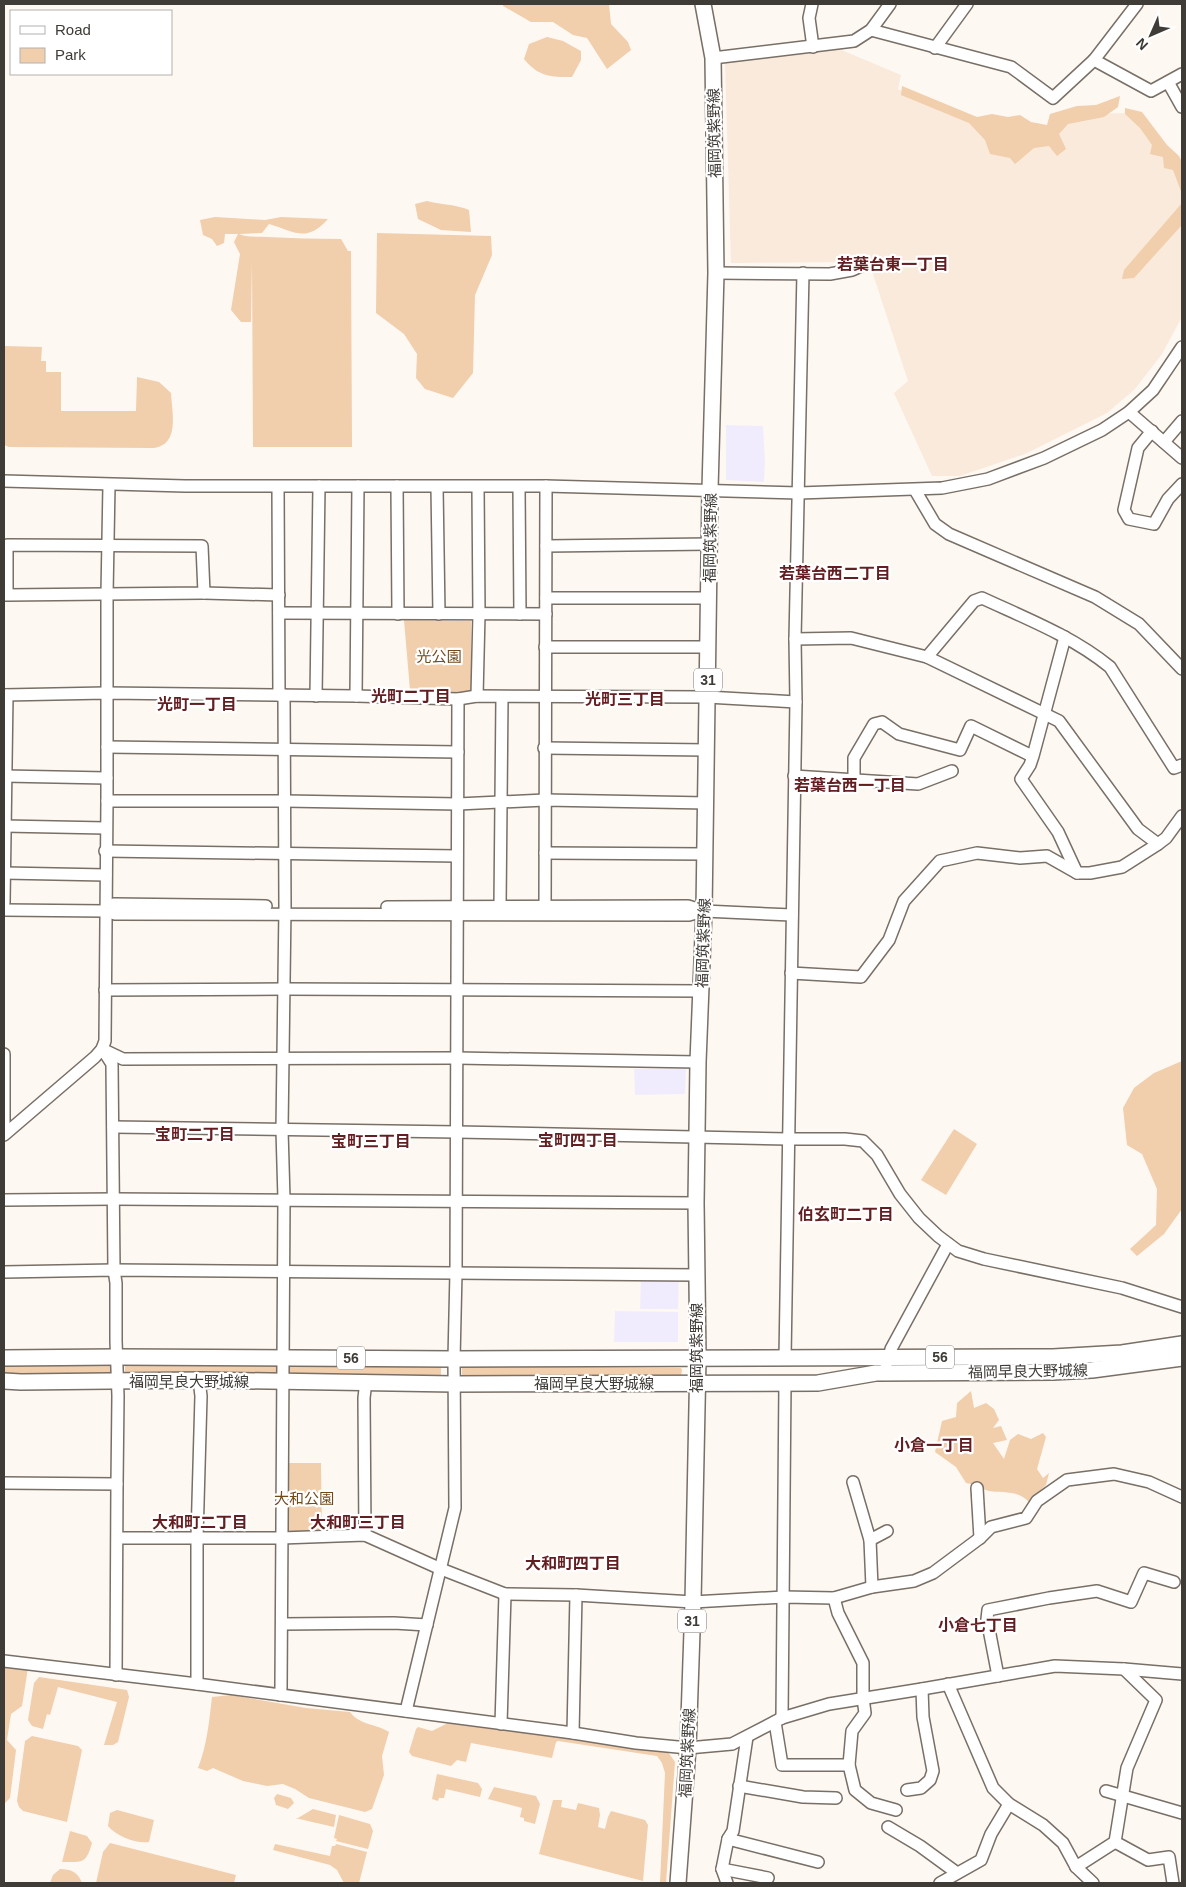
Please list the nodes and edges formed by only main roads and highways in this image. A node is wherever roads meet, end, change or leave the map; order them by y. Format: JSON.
{"nodes":[{"id":1,"x":703,"y":4,"type":"edge"},
{"id":2,"x":1182,"y":1344,"type":"edge"},
{"id":3,"x":4,"y":1358,"type":"edge"},
{"id":4,"x":698,"y":1358,"type":"junction"},
{"id":5,"x":1182,"y":1358,"type":"edge"},
{"id":6,"x":4,"y":1381,"type":"edge"},
{"id":7,"x":696,"y":1382,"type":"junction"},
{"id":8,"x":678,"y":1883,"type":"edge"}],
"edges":[{"from":1,"to":4,"type":"main road","name":"福岡筑紫野線","number":"31"},
{"from":2,"to":4,"type":"main road","name":"福岡早良大野城線","number":"56"},
{"from":3,"to":4,"type":"main road","name":"福岡早良大野城線","number":"56"},
{"from":4,"to":7,"type":"main road","name":"福岡筑紫野線","number":"31"},
{"from":5,"to":7,"type":"main road","name":"福岡早良大野城線","number":"56"},
{"from":6,"to":7,"type":"main road","name":"福岡早良大野城線","number":"56"},
{"from":7,"to":8,"type":"main road","name":"福岡筑紫野線","number":"31"}]}
